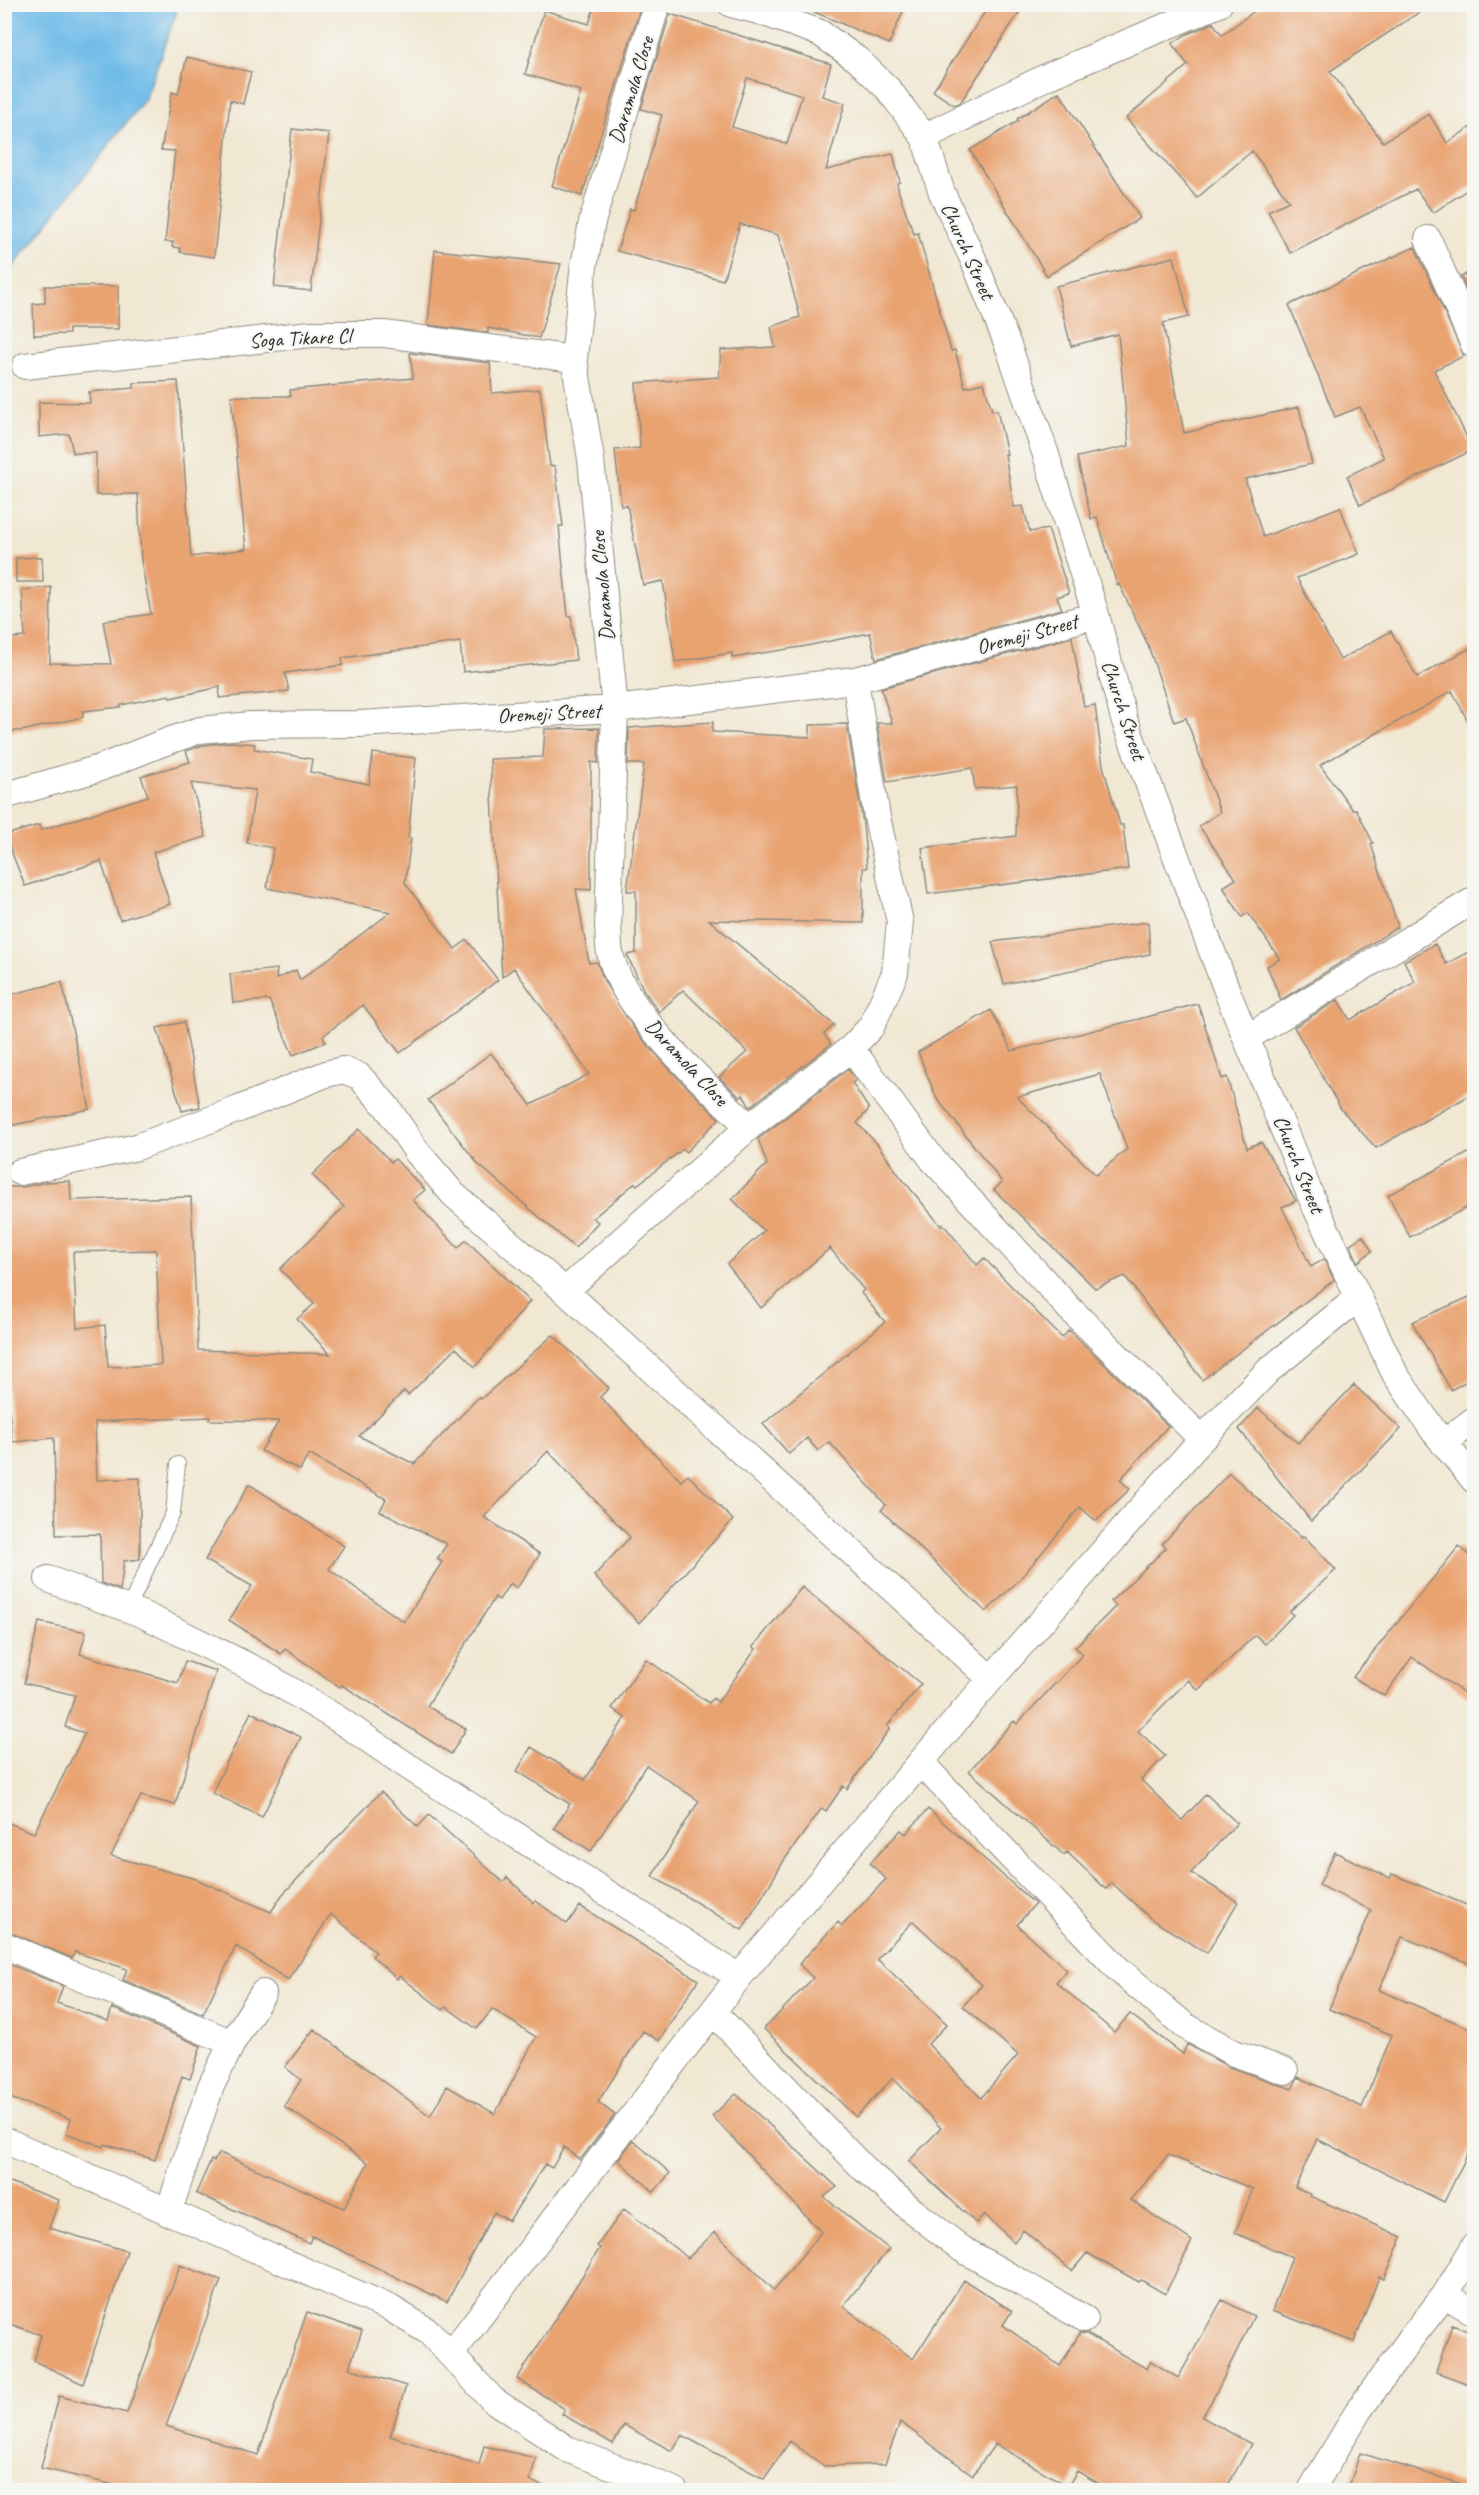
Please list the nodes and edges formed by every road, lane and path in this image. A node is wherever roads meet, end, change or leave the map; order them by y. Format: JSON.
{"nodes":[{"id":1,"x":657,"y":4,"type":"edge"},
{"id":2,"x":731,"y":4,"type":"edge"},
{"id":3,"x":1219,"y":4,"type":"edge"},
{"id":4,"x":924,"y":137,"type":"junction"},
{"id":5,"x":1428,"y":239,"type":"dead end"},
{"id":6,"x":1474,"y":345,"type":"edge"},
{"id":7,"x":574,"y":359,"type":"junction"},
{"id":8,"x":25,"y":366,"type":"dead end"},
{"id":9,"x":1096,"y":615,"type":"junction"},
{"id":10,"x":855,"y":680,"type":"junction"},
{"id":11,"x":615,"y":709,"type":"junction"},
{"id":12,"x":4,"y":796,"type":"edge"},
{"id":13,"x":1474,"y":900,"type":"edge"},
{"id":14,"x":1248,"y":1037,"type":"junction"},
{"id":15,"x":851,"y":1048,"type":"junction"},
{"id":16,"x":749,"y":1127,"type":"junction"},
{"id":17,"x":20,"y":1172,"type":"dead end"},
{"id":18,"x":565,"y":1292,"type":"junction"},
{"id":19,"x":1358,"y":1298,"type":"junction"},
{"id":20,"x":1474,"y":1420,"type":"edge"},
{"id":21,"x":1202,"y":1439,"type":"junction"},
{"id":22,"x":1443,"y":1443,"type":"junction"},
{"id":23,"x":178,"y":1464,"type":"dead end"},
{"id":24,"x":1474,"y":1480,"type":"edge"},
{"id":25,"x":48,"y":1579,"type":"dead end"},
{"id":26,"x":128,"y":1609,"type":"junction"},
{"id":27,"x":991,"y":1679,"type":"junction"},
{"id":28,"x":921,"y":1763,"type":"junction"},
{"id":29,"x":4,"y":1945,"type":"edge"},
{"id":30,"x":739,"y":1977,"type":"junction"},
{"id":31,"x":263,"y":1993,"type":"dead end"},
{"id":32,"x":713,"y":2012,"type":"junction"},
{"id":33,"x":232,"y":2043,"type":"junction"},
{"id":34,"x":1285,"y":2071,"type":"dead end"},
{"id":35,"x":4,"y":2140,"type":"edge"},
{"id":36,"x":168,"y":2213,"type":"junction"},
{"id":37,"x":1474,"y":2247,"type":"edge"},
{"id":38,"x":1445,"y":2295,"type":"junction"},
{"id":39,"x":1474,"y":2312,"type":"edge"},
{"id":40,"x":1085,"y":2319,"type":"dead end"},
{"id":41,"x":451,"y":2354,"type":"junction"},
{"id":42,"x":674,"y":2490,"type":"edge"},
{"id":43,"x":1311,"y":2490,"type":"edge"}],
"edges":[{"from":1,"to":7,"type":"street","name":"Daramola Close"},
{"from":2,"to":4,"type":"street","name":"Church Street"},
{"from":3,"to":4,"type":"street"},
{"from":4,"to":9,"type":"street","name":"Church Street"},
{"from":5,"to":6,"type":"street"},
{"from":7,"to":8,"type":"street","name":"Soga Tikare Cl"},
{"from":7,"to":11,"type":"street","name":"Daramola Close"},
{"from":9,"to":10,"type":"street","name":"Oremeji Street"},
{"from":9,"to":14,"type":"street","name":"Church Street"},
{"from":10,"to":11,"type":"street","name":"Oremeji Street"},
{"from":10,"to":15,"type":"street"},
{"from":11,"to":12,"type":"street","name":"Oremeji Street"},
{"from":11,"to":16,"type":"street","name":"Daramola Close"},
{"from":13,"to":14,"type":"street"},
{"from":14,"to":19,"type":"street","name":"Church Street"},
{"from":15,"to":16,"type":"street"},
{"from":15,"to":21,"type":"street"},
{"from":16,"to":18,"type":"street"},
{"from":17,"to":18,"type":"street"},
{"from":18,"to":27,"type":"street"},
{"from":19,"to":21,"type":"street"},
{"from":19,"to":22,"type":"street","name":"Church Street"},
{"from":20,"to":22,"type":"street"},
{"from":21,"to":27,"type":"street"},
{"from":22,"to":24,"type":"street","name":"Church Street"},
{"from":23,"to":26,"type":"lane"},
{"from":25,"to":26,"type":"street"},
{"from":26,"to":30,"type":"street"},
{"from":27,"to":28,"type":"street"},
{"from":28,"to":30,"type":"street"},
{"from":28,"to":34,"type":"street"},
{"from":29,"to":33,"type":"street"},
{"from":30,"to":32,"type":"street"},
{"from":31,"to":33,"type":"street"},
{"from":32,"to":40,"type":"street"},
{"from":32,"to":41,"type":"street"},
{"from":33,"to":36,"type":"street"},
{"from":35,"to":36,"type":"street"},
{"from":36,"to":41,"type":"street"},
{"from":37,"to":38,"type":"street"},
{"from":38,"to":39,"type":"street"},
{"from":38,"to":43,"type":"street"},
{"from":41,"to":42,"type":"street"}]}
